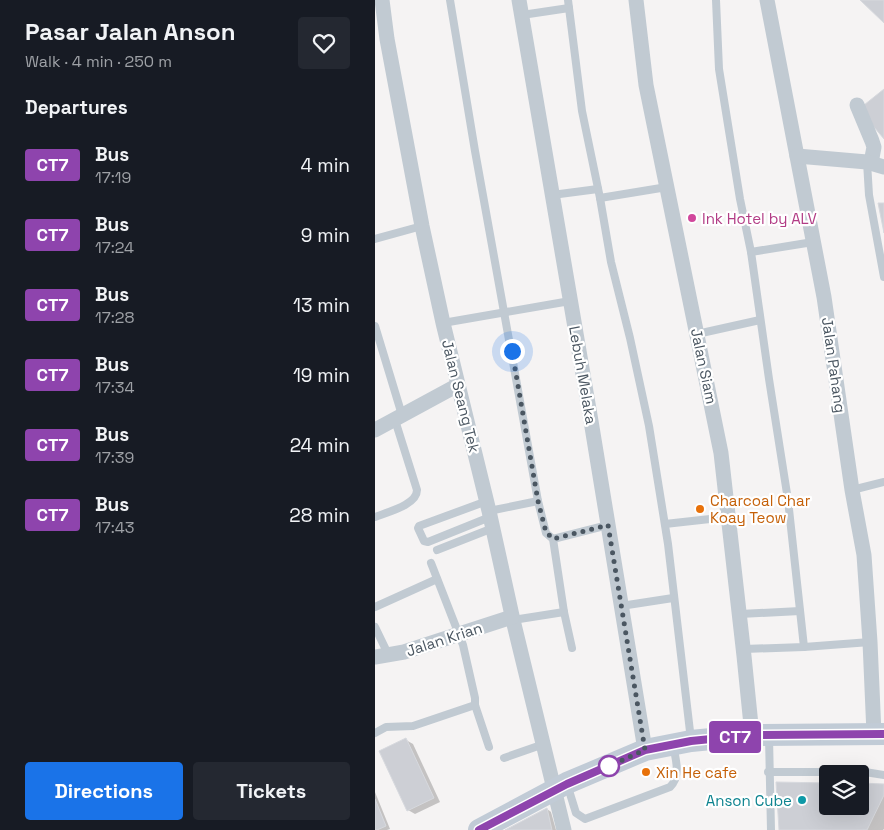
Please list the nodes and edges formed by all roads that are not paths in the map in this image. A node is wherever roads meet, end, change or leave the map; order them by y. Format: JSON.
{"nodes":[{"id":1,"x":382,"y":0,"type":"edge"},
{"id":2,"x":451,"y":0,"type":"edge"},
{"id":3,"x":636,"y":0,"type":"edge"},
{"id":4,"x":715,"y":0,"type":"edge"},
{"id":5,"x":767,"y":0,"type":"edge"},
{"id":6,"x":569,"y":4,"type":"edge"},
{"id":7,"x":520,"y":8,"type":"edge"},
{"id":8,"x":381,"y":39,"type":"edge"},
{"id":9,"x":857,"y":105,"type":"dead end"},
{"id":10,"x":797,"y":156,"type":"junction"},
{"id":11,"x":874,"y":164,"type":"edge"},
{"id":12,"x":667,"y":187,"type":"junction"},
{"id":13,"x":598,"y":189,"type":"junction"},
{"id":14,"x":552,"y":195,"type":"junction"},
{"id":15,"x":600,"y":198,"type":"junction"},
{"id":16,"x":422,"y":226,"type":"junction"},
{"id":17,"x":375,"y":239,"type":"edge"},
{"id":18,"x":813,"y":242,"type":"junction"},
{"id":19,"x":751,"y":252,"type":"junction"},
{"id":20,"x":884,"y":278,"type":"edge"},
{"id":21,"x":570,"y":301,"type":"junction"},
{"id":22,"x":505,"y":312,"type":"junction"},
{"id":23,"x":760,"y":320,"type":"junction"},
{"id":24,"x":443,"y":323,"type":"junction"},
{"id":25,"x":375,"y":326,"type":"edge"},
{"id":26,"x":697,"y":334,"type":"junction"},
{"id":27,"x":458,"y":385,"type":"junction"},
{"id":28,"x":399,"y":418,"type":"junction"},
{"id":29,"x":375,"y":430,"type":"edge"},
{"id":30,"x":884,"y":482,"type":"edge"},
{"id":31,"x":852,"y":490,"type":"junction"},
{"id":32,"x":538,"y":501,"type":"junction"},
{"id":33,"x":490,"y":514,"type":"junction"},
{"id":34,"x":728,"y":517,"type":"junction"},
{"id":35,"x":375,"y":518,"type":"edge"},
{"id":36,"x":665,"y":524,"type":"junction"},
{"id":37,"x":608,"y":525,"type":"junction"},
{"id":38,"x":553,"y":539,"type":"junction"},
{"id":39,"x":437,"y":550,"type":"dead end"},
{"id":40,"x":431,"y":563,"type":"dead end"},
{"id":41,"x":437,"y":579,"type":"junction"},
{"id":42,"x":673,"y":598,"type":"junction"},
{"id":43,"x":621,"y":606,"type":"junction"},
{"id":44,"x":375,"y":607,"type":"edge"},
{"id":45,"x":800,"y":611,"type":"junction"},
{"id":46,"x":564,"y":612,"type":"junction"},
{"id":47,"x":739,"y":614,"type":"junction"},
{"id":48,"x":512,"y":618,"type":"junction"},
{"id":49,"x":375,"y":626,"type":"edge"},
{"id":50,"x":459,"y":634,"type":"junction"},
{"id":51,"x":870,"y":642,"type":"junction"},
{"id":52,"x":804,"y":647,"type":"junction"},
{"id":53,"x":572,"y":648,"type":"dead end"},
{"id":54,"x":744,"y":649,"type":"junction"},
{"id":55,"x":382,"y":656,"type":"edge"},
{"id":56,"x":475,"y":705,"type":"junction"},
{"id":57,"x":375,"y":733,"type":"edge"},
{"id":58,"x":879,"y":734,"type":"edge"},
{"id":59,"x":760,"y":735,"type":"junction"},
{"id":60,"x":682,"y":742,"type":"junction"},
{"id":61,"x":544,"y":744,"type":"junction"},
{"id":62,"x":489,"y":748,"type":"dead end"},
{"id":63,"x":645,"y":750,"type":"junction"},
{"id":64,"x":504,"y":758,"type":"dead end"},
{"id":65,"x":768,"y":772,"type":"junction"},
{"id":66,"x":884,"y":775,"type":"edge"},
{"id":67,"x":561,"y":786,"type":"junction"},
{"id":68,"x":479,"y":830,"type":"edge"},
{"id":69,"x":564,"y":830,"type":"edge"},
{"id":70,"x":771,"y":830,"type":"edge"}],
"edges":[{"from":1,"to":8,"type":"street","name":"Jalan Seang Tek"},
{"from":2,"to":22,"type":"lane"},
{"from":3,"to":12,"type":"street","name":"Jalan Siam"},
{"from":4,"to":19,"type":"lane"},
{"from":5,"to":10,"type":"street","name":"Jalan Pahang"},
{"from":6,"to":7,"type":"lane"},
{"from":6,"to":13,"type":"lane"},
{"from":7,"to":14,"type":"street","name":"Lebuh Melaka"},
{"from":8,"to":16,"type":"street","name":"Jalan Seang Tek"},
{"from":9,"to":11,"type":"street"},
{"from":10,"to":11,"type":"street"},
{"from":10,"to":18,"type":"street","name":"Jalan Pahang"},
{"from":11,"to":20,"type":"lane"},
{"from":12,"to":15,"type":"lane"},
{"from":12,"to":26,"type":"street","name":"Jalan Siam"},
{"from":13,"to":14,"type":"lane"},
{"from":13,"to":15,"type":"lane"},
{"from":14,"to":21,"type":"street","name":"Lebuh Melaka"},
{"from":15,"to":36,"type":"lane"},
{"from":16,"to":17,"type":"lane"},
{"from":16,"to":24,"type":"street","name":"Jalan Seang Tek"},
{"from":18,"to":19,"type":"lane"},
{"from":18,"to":31,"type":"street","name":"Jalan Pahang"},
{"from":19,"to":23,"type":"lane"},
{"from":21,"to":22,"type":"lane"},
{"from":21,"to":37,"type":"street","name":"Lebuh Melaka"},
{"from":22,"to":24,"type":"lane"},
{"from":22,"to":32,"type":"lane"},
{"from":23,"to":26,"type":"lane"},
{"from":23,"to":45,"type":"lane"},
{"from":24,"to":27,"type":"street","name":"Jalan Seang Tek"},
{"from":25,"to":28,"type":"lane"},
{"from":26,"to":34,"type":"street","name":"Jalan Siam"},
{"from":27,"to":28,"type":"street"},
{"from":27,"to":33,"type":"street","name":"Jalan Seang Tek"},
{"from":28,"to":29,"type":"street"},
{"from":28,"to":35,"type":"lane"},
{"from":30,"to":31,"type":"lane"},
{"from":31,"to":51,"type":"street","name":"Jalan Pahang"},
{"from":32,"to":33,"type":"lane"},
{"from":32,"to":38,"type":"lane"},
{"from":33,"to":33,"type":"lane"},
{"from":33,"to":39,"type":"lane"},
{"from":33,"to":48,"type":"street","name":"Jalan Seang Tek"},
{"from":34,"to":36,"type":"lane"},
{"from":34,"to":47,"type":"street","name":"Jalan Siam"},
{"from":36,"to":42,"type":"lane"},
{"from":37,"to":38,"type":"lane"},
{"from":37,"to":43,"type":"street","name":"Lebuh Melaka"},
{"from":38,"to":46,"type":"lane"},
{"from":40,"to":41,"type":"lane"},
{"from":41,"to":44,"type":"lane"},
{"from":41,"to":50,"type":"lane"},
{"from":42,"to":43,"type":"lane"},
{"from":42,"to":60,"type":"lane"},
{"from":43,"to":63,"type":"street","name":"Lebuh Melaka"},
{"from":45,"to":47,"type":"lane"},
{"from":45,"to":52,"type":"lane"},
{"from":46,"to":48,"type":"lane"},
{"from":46,"to":53,"type":"lane"},
{"from":47,"to":54,"type":"street","name":"Jalan Siam"},
{"from":48,"to":50,"type":"street","name":"Jalan Krian"},
{"from":48,"to":61,"type":"street","name":"Jalan Seang Tek"},
{"from":49,"to":55,"type":"lane"},
{"from":50,"to":55,"type":"street","name":"Jalan Krian"},
{"from":50,"to":56,"type":"lane"},
{"from":51,"to":52,"type":"lane"},
{"from":51,"to":58,"type":"street","name":"Jalan Pahang"},
{"from":52,"to":54,"type":"lane"},
{"from":54,"to":59,"type":"street","name":"Jalan Siam"},
{"from":56,"to":57,"type":"lane"},
{"from":56,"to":62,"type":"lane"},
{"from":58,"to":59,"type":"main road"},
{"from":59,"to":60,"type":"main road"},
{"from":59,"to":65,"type":"lane"},
{"from":60,"to":63,"type":"main road"},
{"from":60,"to":67,"type":"lane"},
{"from":61,"to":64,"type":"lane"},
{"from":61,"to":67,"type":"street","name":"Jalan Seang Tek"},
{"from":63,"to":67,"type":"main road"},
{"from":65,"to":66,"type":"lane"},
{"from":65,"to":70,"type":"lane"},
{"from":67,"to":68,"type":"main road"},
{"from":67,"to":69,"type":"street","name":"Jalan Seang Tek"}]}
